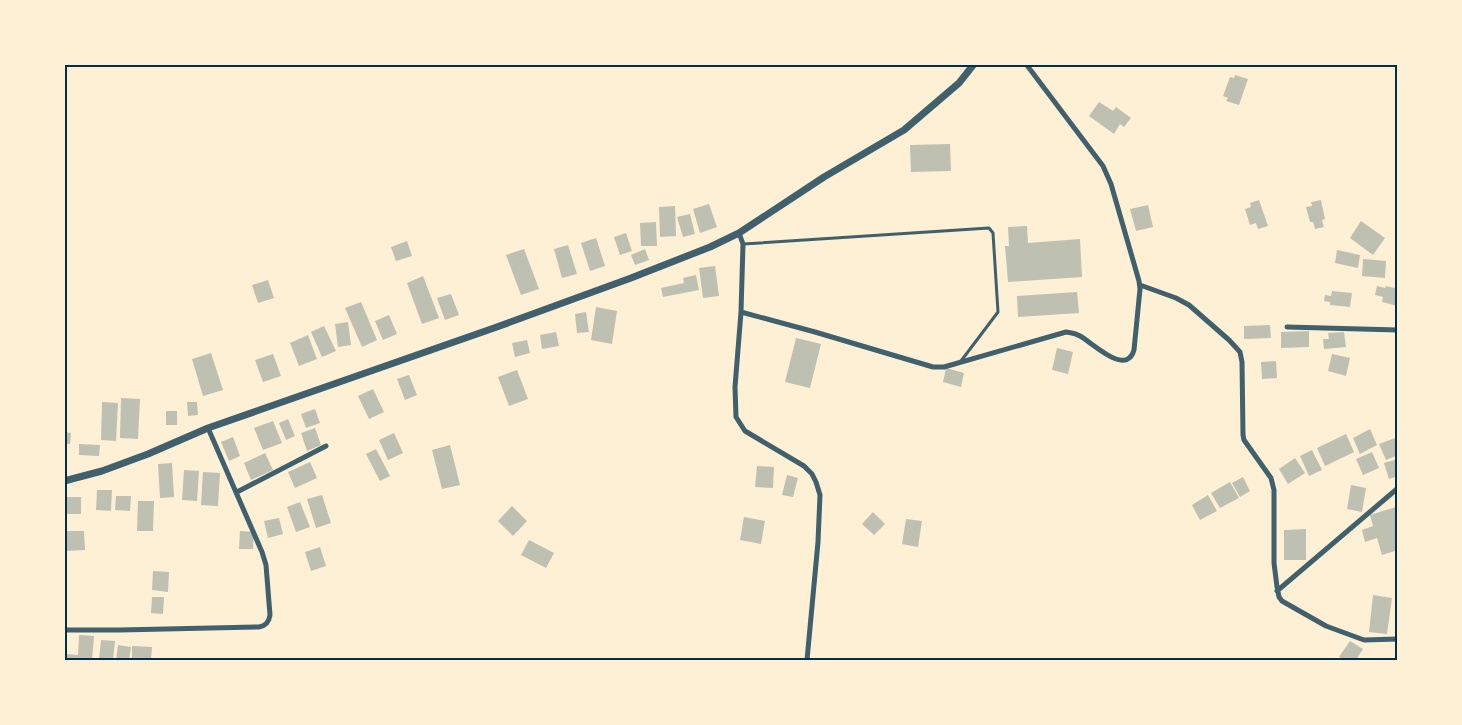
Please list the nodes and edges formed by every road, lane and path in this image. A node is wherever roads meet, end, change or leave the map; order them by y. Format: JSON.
{"nodes":[{"id":1,"x":974,"y":64,"type":"edge"},
{"id":2,"x":1026,"y":64,"type":"edge"},
{"id":3,"x":739,"y":233,"type":"junction"},
{"id":4,"x":743,"y":244,"type":"junction"},
{"id":5,"x":1140,"y":285,"type":"junction"},
{"id":6,"x":741,"y":312,"type":"junction"},
{"id":7,"x":1287,"y":327,"type":"dead end"},
{"id":8,"x":1398,"y":330,"type":"edge"},
{"id":9,"x":959,"y":363,"type":"junction"},
{"id":10,"x":208,"y":428,"type":"junction"},
{"id":11,"x":326,"y":446,"type":"dead end"},
{"id":12,"x":64,"y":481,"type":"edge"},
{"id":13,"x":1398,"y":488,"type":"edge"},
{"id":14,"x":237,"y":492,"type":"junction"},
{"id":15,"x":1277,"y":591,"type":"junction"},
{"id":16,"x":64,"y":630,"type":"edge"},
{"id":17,"x":1398,"y":639,"type":"edge"},
{"id":18,"x":807,"y":660,"type":"edge"}],
"edges":[{"from":1,"to":3,"type":"street"},
{"from":2,"to":5,"type":"street"},
{"from":3,"to":4,"type":"street"},
{"from":3,"to":10,"type":"street"},
{"from":4,"to":6,"type":"street"},
{"from":4,"to":9,"type":"lane"},
{"from":5,"to":9,"type":"street"},
{"from":5,"to":15,"type":"street"},
{"from":6,"to":9,"type":"street"},
{"from":6,"to":18,"type":"street"},
{"from":7,"to":8,"type":"street"},
{"from":10,"to":12,"type":"street"},
{"from":10,"to":14,"type":"street"},
{"from":11,"to":14,"type":"street"},
{"from":13,"to":15,"type":"street"},
{"from":14,"to":16,"type":"street"},
{"from":15,"to":17,"type":"street"}]}
